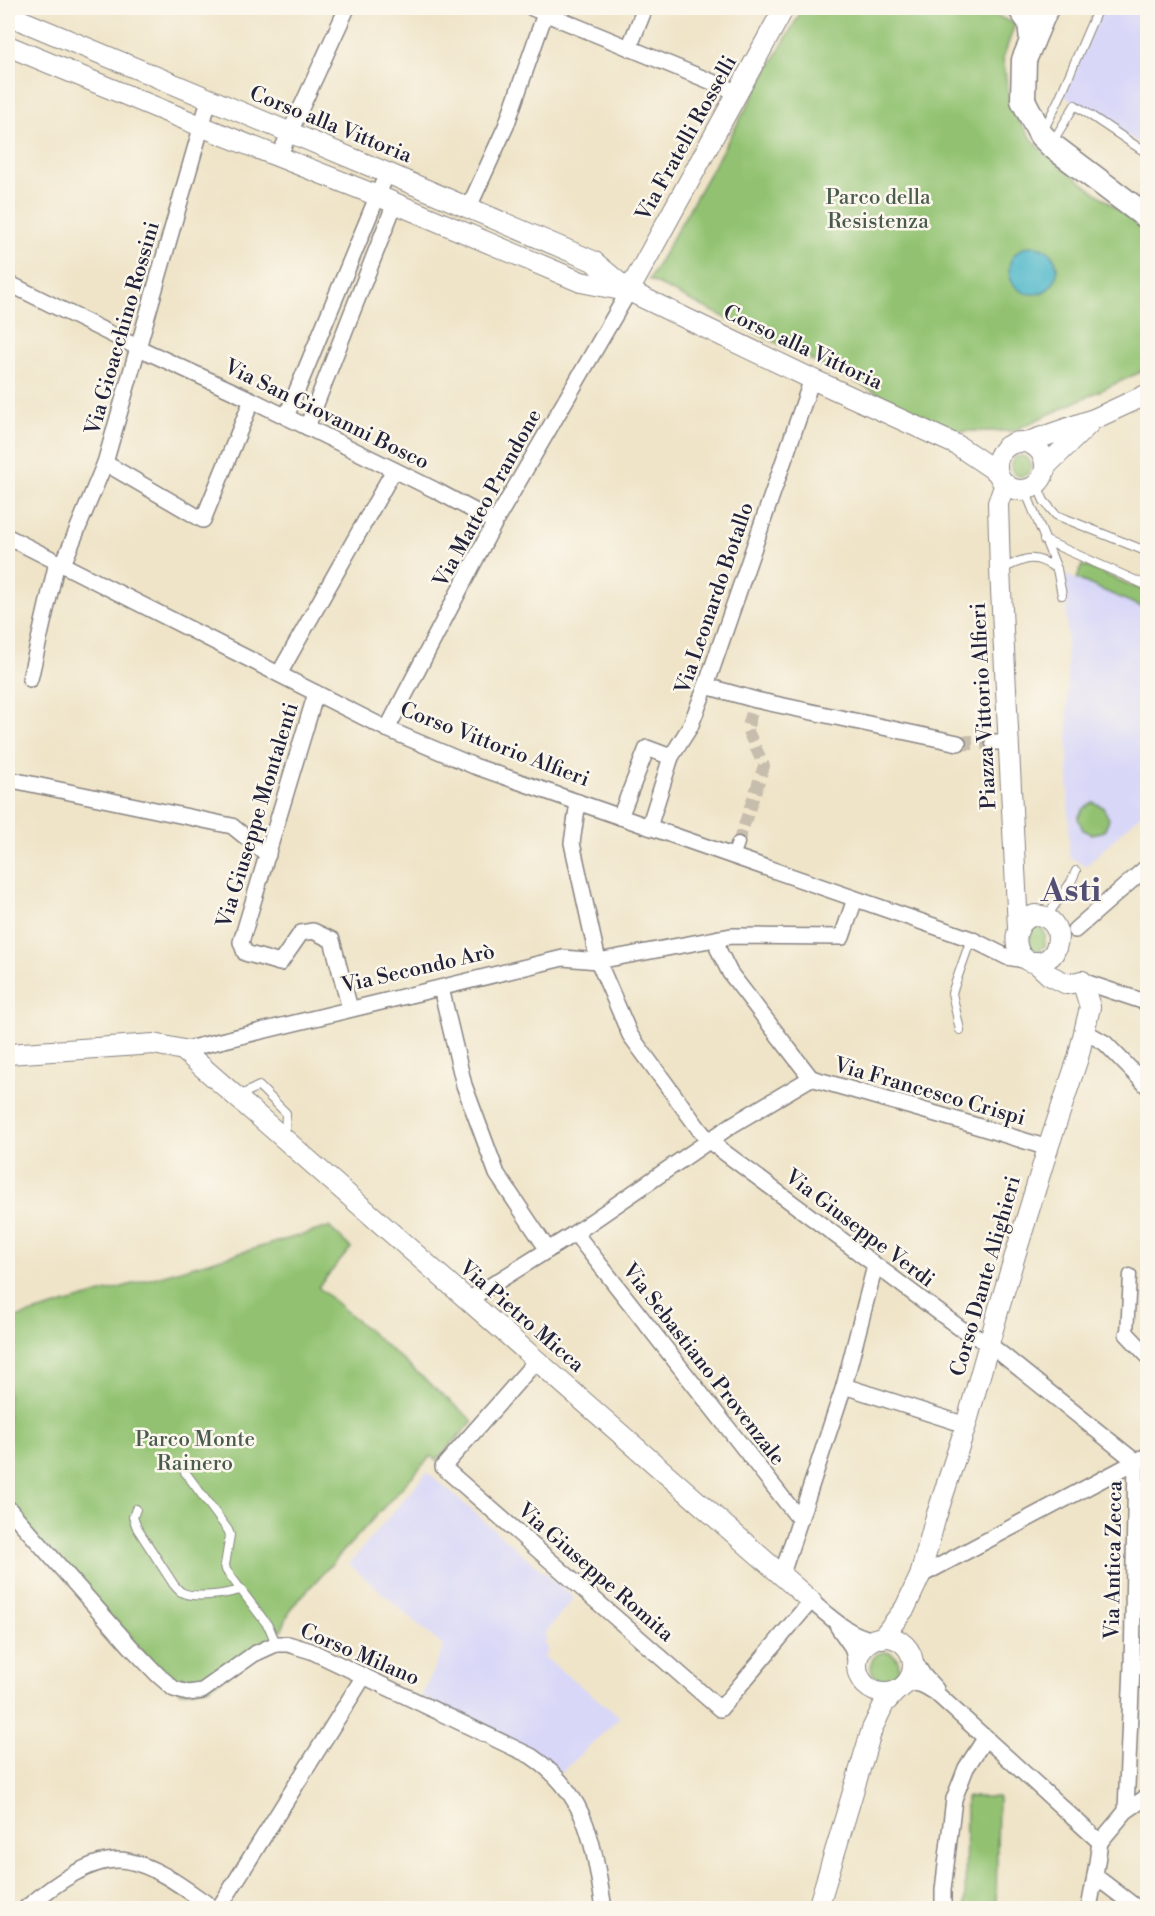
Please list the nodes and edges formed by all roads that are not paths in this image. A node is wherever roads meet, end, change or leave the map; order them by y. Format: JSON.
{"nodes":[{"id":1,"x":346,"y":8,"type":"edge"},
{"id":2,"x":532,"y":8,"type":"edge"},
{"id":3,"x":645,"y":8,"type":"edge"},
{"id":4,"x":784,"y":8,"type":"edge"},
{"id":5,"x":1020,"y":8,"type":"edge"},
{"id":6,"x":1046,"y":8,"type":"edge"},
{"id":7,"x":1098,"y":8,"type":"edge"},
{"id":8,"x":547,"y":11,"type":"edge"},
{"id":9,"x":8,"y":15,"type":"edge"},
{"id":10,"x":1032,"y":40,"type":"junction"},
{"id":11,"x":8,"y":46,"type":"edge"},
{"id":12,"x":629,"y":48,"type":"junction"},
{"id":13,"x":739,"y":93,"type":"junction"},
{"id":14,"x":209,"y":100,"type":"junction"},
{"id":15,"x":202,"y":127,"type":"junction"},
{"id":16,"x":290,"y":132,"type":"junction"},
{"id":17,"x":1046,"y":140,"type":"junction"},
{"id":18,"x":1148,"y":154,"type":"edge"},
{"id":19,"x":279,"y":156,"type":"junction"},
{"id":20,"x":387,"y":173,"type":"junction"},
{"id":21,"x":386,"y":200,"type":"junction"},
{"id":22,"x":469,"y":207,"type":"junction"},
{"id":23,"x":1148,"y":218,"type":"edge"},
{"id":24,"x":8,"y":283,"type":"edge"},
{"id":25,"x":629,"y":291,"type":"junction"},
{"id":26,"x":139,"y":348,"type":"junction"},
{"id":27,"x":812,"y":379,"type":"junction"},
{"id":28,"x":297,"y":391,"type":"junction"},
{"id":29,"x":1148,"y":394,"type":"edge"},
{"id":30,"x":252,"y":400,"type":"junction"},
{"id":31,"x":316,"y":400,"type":"junction"},
{"id":32,"x":286,"y":417,"type":"junction"},
{"id":33,"x":1094,"y":419,"type":"junction"},
{"id":34,"x":307,"y":427,"type":"junction"},
{"id":35,"x":1028,"y":442,"type":"junction"},
{"id":36,"x":957,"y":445,"type":"junction"},
{"id":37,"x":1006,"y":447,"type":"junction"},
{"id":38,"x":105,"y":463,"type":"junction"},
{"id":39,"x":1046,"y":466,"type":"junction"},
{"id":40,"x":394,"y":470,"type":"junction"},
{"id":41,"x":1017,"y":484,"type":"junction"},
{"id":42,"x":495,"y":522,"type":"junction"},
{"id":43,"x":8,"y":537,"type":"edge"},
{"id":44,"x":1044,"y":540,"type":"junction"},
{"id":45,"x":1148,"y":552,"type":"edge"},
{"id":46,"x":60,"y":563,"type":"junction"},
{"id":47,"x":1000,"y":570,"type":"junction"},
{"id":48,"x":1057,"y":570,"type":"junction"},
{"id":49,"x":1148,"y":586,"type":"edge"},
{"id":50,"x":1062,"y":595,"type":"dead end"},
{"id":51,"x":279,"y":674,"type":"junction"},
{"id":52,"x":30,"y":679,"type":"dead end"},
{"id":53,"x":706,"y":686,"type":"junction"},
{"id":54,"x":316,"y":693,"type":"junction"},
{"id":55,"x":387,"y":729,"type":"junction"},
{"id":56,"x":958,"y":743,"type":"tunnel mouth"},
{"id":57,"x":671,"y":757,"type":"junction"},
{"id":58,"x":12,"y":780,"type":"dead end"},
{"id":59,"x":578,"y":802,"type":"junction"},
{"id":60,"x":620,"y":817,"type":"junction"},
{"id":61,"x":649,"y":827,"type":"junction"},
{"id":62,"x":268,"y":855,"type":"junction"},
{"id":63,"x":1148,"y":866,"type":"edge"},
{"id":64,"x":1076,"y":871,"type":"dead end"},
{"id":65,"x":1016,"y":880,"type":"junction"},
{"id":66,"x":855,"y":899,"type":"junction"},
{"id":67,"x":1055,"y":932,"type":"junction"},
{"id":68,"x":1017,"y":934,"type":"junction"},
{"id":69,"x":719,"y":938,"type":"junction"},
{"id":70,"x":971,"y":939,"type":"junction"},
{"id":71,"x":986,"y":946,"type":"junction"},
{"id":72,"x":598,"y":961,"type":"junction"},
{"id":73,"x":1034,"y":962,"type":"junction"},
{"id":74,"x":1082,"y":981,"type":"junction"},
{"id":75,"x":441,"y":988,"type":"junction"},
{"id":76,"x":1148,"y":1003,"type":"edge"},
{"id":77,"x":350,"y":1009,"type":"junction"},
{"id":78,"x":960,"y":1030,"type":"dead end"},
{"id":79,"x":1084,"y":1031,"type":"junction"},
{"id":80,"x":183,"y":1050,"type":"junction"},
{"id":81,"x":8,"y":1054,"type":"edge"},
{"id":82,"x":811,"y":1078,"type":"junction"},
{"id":83,"x":1148,"y":1087,"type":"edge"},
{"id":84,"x":709,"y":1141,"type":"junction"},
{"id":85,"x":1047,"y":1148,"type":"junction"},
{"id":86,"x":575,"y":1233,"type":"junction"},
{"id":87,"x":548,"y":1250,"type":"junction"},
{"id":88,"x":875,"y":1266,"type":"junction"},
{"id":89,"x":1130,"y":1275,"type":"dead end"},
{"id":90,"x":468,"y":1300,"type":"junction"},
{"id":91,"x":1127,"y":1334,"type":"joint"},
{"id":92,"x":989,"y":1344,"type":"junction"},
{"id":93,"x":1148,"y":1356,"type":"edge"},
{"id":94,"x":537,"y":1360,"type":"junction"},
{"id":95,"x":844,"y":1386,"type":"junction"},
{"id":96,"x":966,"y":1425,"type":"junction"},
{"id":97,"x":1142,"y":1459,"type":"edge"},
{"id":98,"x":185,"y":1472,"type":"dead end"},
{"id":99,"x":8,"y":1508,"type":"edge"},
{"id":100,"x":136,"y":1509,"type":"dead end"},
{"id":101,"x":800,"y":1520,"type":"junction"},
{"id":102,"x":782,"y":1574,"type":"junction"},
{"id":103,"x":918,"y":1580,"type":"junction"},
{"id":104,"x":240,"y":1590,"type":"junction"},
{"id":105,"x":812,"y":1601,"type":"junction"},
{"id":106,"x":830,"y":1617,"type":"junction"},
{"id":107,"x":878,"y":1639,"type":"junction"},
{"id":108,"x":276,"y":1644,"type":"junction"},
{"id":109,"x":911,"y":1655,"type":"junction"},
{"id":110,"x":1140,"y":1666,"type":"edge"},
{"id":111,"x":860,"y":1675,"type":"junction"},
{"id":112,"x":364,"y":1676,"type":"junction"},
{"id":113,"x":899,"y":1689,"type":"junction"},
{"id":114,"x":950,"y":1705,"type":"junction"},
{"id":115,"x":872,"y":1729,"type":"junction"},
{"id":116,"x":986,"y":1737,"type":"junction"},
{"id":117,"x":1148,"y":1796,"type":"edge"},
{"id":118,"x":1126,"y":1811,"type":"junction"},
{"id":119,"x":1100,"y":1842,"type":"junction"},
{"id":120,"x":1095,"y":1876,"type":"junction"},
{"id":121,"x":26,"y":1908,"type":"edge"},
{"id":122,"x":213,"y":1908,"type":"edge"},
{"id":123,"x":219,"y":1908,"type":"edge"},
{"id":124,"x":604,"y":1908,"type":"edge"},
{"id":125,"x":818,"y":1908,"type":"edge"},
{"id":126,"x":943,"y":1908,"type":"edge"},
{"id":127,"x":1089,"y":1908,"type":"edge"},
{"id":128,"x":1137,"y":1908,"type":"edge"}],
"edges":[{"from":1,"to":16,"type":"street"},
{"from":2,"to":8,"type":"street"},
{"from":3,"to":12,"type":"street"},
{"from":4,"to":13,"type":"street","name":"Via Fratelli Rosselli"},
{"from":5,"to":10,"type":"main road"},
{"from":6,"to":10,"type":"main road"},
{"from":7,"to":17,"type":"lane"},
{"from":8,"to":12,"type":"street"},
{"from":8,"to":22,"type":"street"},
{"from":9,"to":14,"type":"street","name":"Corso alla Vittoria"},
{"from":10,"to":17,"type":"main road"},
{"from":11,"to":15,"type":"street","name":"Corso alla Vittoria"},
{"from":12,"to":13,"type":"street"},
{"from":13,"to":25,"type":"street","name":"Via Fratelli Rosselli"},
{"from":14,"to":15,"type":"street","name":"Via Gioacchino Rossini"},
{"from":14,"to":16,"type":"street","name":"Corso alla Vittoria"},
{"from":15,"to":19,"type":"street","name":"Corso alla Vittoria"},
{"from":15,"to":26,"type":"street","name":"Via Gioacchino Rossini"},
{"from":16,"to":19,"type":"street"},
{"from":16,"to":20,"type":"street","name":"Corso alla Vittoria"},
{"from":17,"to":18,"type":"lane"},
{"from":17,"to":23,"type":"main road"},
{"from":19,"to":21,"type":"street","name":"Corso alla Vittoria"},
{"from":20,"to":21,"type":"street"},
{"from":20,"to":22,"type":"street","name":"Corso alla Vittoria"},
{"from":21,"to":25,"type":"street","name":"Corso alla Vittoria"},
{"from":21,"to":28,"type":"street"},
{"from":21,"to":31,"type":"street"},
{"from":22,"to":25,"type":"street","name":"Corso alla Vittoria"},
{"from":24,"to":26,"type":"street","name":"Via San Giovanni Bosco"},
{"from":25,"to":27,"type":"street","name":"Corso alla Vittoria"},
{"from":25,"to":42,"type":"street","name":"Via Matteo Prandone"},
{"from":26,"to":30,"type":"street","name":"Via San Giovanni Bosco"},
{"from":26,"to":38,"type":"street","name":"Via Gioacchino Rossini"},
{"from":27,"to":36,"type":"street","name":"Corso alla Vittoria"},
{"from":27,"to":53,"type":"street","name":"Via Leonardo Botallo"},
{"from":28,"to":31,"type":"street"},
{"from":28,"to":32,"type":"street"},
{"from":29,"to":33,"type":"street","name":"Corso alla Vittoria"},
{"from":30,"to":32,"type":"street","name":"Via San Giovanni Bosco"},
{"from":30,"to":38,"type":"street"},
{"from":31,"to":34,"type":"street"},
{"from":32,"to":34,"type":"street","name":"Via San Giovanni Bosco"},
{"from":33,"to":35,"type":"street","name":"Corso alla Vittoria"},
{"from":33,"to":39,"type":"street","name":"Corso alla Vittoria"},
{"from":34,"to":40,"type":"street","name":"Via San Giovanni Bosco"},
{"from":35,"to":37,"type":"street","name":"Corso alla Vittoria"},
{"from":35,"to":39,"type":"street"},
{"from":36,"to":37,"type":"street","name":"Corso alla Vittoria"},
{"from":36,"to":41,"type":"street","name":"Corso alla Vittoria"},
{"from":37,"to":41,"type":"street"},
{"from":38,"to":46,"type":"street","name":"Via Gioacchino Rossini"},
{"from":39,"to":41,"type":"street","name":"Corso alla Vittoria"},
{"from":40,"to":42,"type":"street","name":"Via San Giovanni Bosco"},
{"from":40,"to":51,"type":"street"},
{"from":41,"to":44,"type":"lane"},
{"from":41,"to":45,"type":"lane"},
{"from":41,"to":47,"type":"street","name":"Piazza Vittorio Alfieri"},
{"from":42,"to":55,"type":"street","name":"Via Matteo Prandone"},
{"from":43,"to":46,"type":"street","name":"Corso Vittorio Alfieri"},
{"from":44,"to":48,"type":"lane"},
{"from":44,"to":49,"type":"lane"},
{"from":46,"to":51,"type":"street","name":"Corso Vittorio Alfieri"},
{"from":46,"to":52,"type":"street","name":"Via Gioacchino Rossini"},
{"from":47,"to":48,"type":"lane"},
{"from":47,"to":65,"type":"street","name":"Piazza Vittorio Alfieri"},
{"from":48,"to":50,"type":"lane"},
{"from":51,"to":54,"type":"street","name":"Corso Vittorio Alfieri"},
{"from":53,"to":56,"type":"street"},
{"from":53,"to":57,"type":"street","name":"Via Leonardo Botallo"},
{"from":54,"to":55,"type":"street","name":"Corso Vittorio Alfieri"},
{"from":54,"to":62,"type":"street","name":"Via Giuseppe Montalenti"},
{"from":55,"to":59,"type":"street","name":"Corso Vittorio Alfieri"},
{"from":57,"to":60,"type":"street"},
{"from":57,"to":61,"type":"street","name":"Via Leonardo Botallo"},
{"from":58,"to":62,"type":"street"},
{"from":59,"to":60,"type":"street","name":"Corso Vittorio Alfieri"},
{"from":59,"to":72,"type":"street","name":"Via Giuseppe Verdi"},
{"from":60,"to":61,"type":"street","name":"Corso Vittorio Alfieri"},
{"from":61,"to":66,"type":"street","name":"Corso Vittorio Alfieri"},
{"from":62,"to":77,"type":"street","name":"Via Giuseppe Montalenti"},
{"from":63,"to":67,"type":"street"},
{"from":64,"to":67,"type":"lane"},
{"from":65,"to":67,"type":"street","name":"Piazza Vittorio Alfieri"},
{"from":65,"to":68,"type":"street","name":"Piazza Vittorio Alfieri"},
{"from":66,"to":69,"type":"street","name":"Via Secondo Arò"},
{"from":66,"to":70,"type":"street","name":"Corso Vittorio Alfieri"},
{"from":67,"to":68,"type":"street"},
{"from":67,"to":73,"type":"street"},
{"from":67,"to":74,"type":"street","name":"Corso Vittorio Alfieri"},
{"from":68,"to":71,"type":"street"},
{"from":68,"to":73,"type":"street"},
{"from":69,"to":72,"type":"street","name":"Via Secondo Arò"},
{"from":69,"to":82,"type":"street"},
{"from":70,"to":71,"type":"street","name":"Corso Vittorio Alfieri"},
{"from":70,"to":78,"type":"lane"},
{"from":71,"to":73,"type":"street","name":"Corso Vittorio Alfieri"},
{"from":72,"to":75,"type":"street","name":"Via Secondo Arò"},
{"from":72,"to":84,"type":"street","name":"Via Giuseppe Verdi"},
{"from":73,"to":74,"type":"street","name":"Corso Vittorio Alfieri"},
{"from":74,"to":76,"type":"street","name":"Corso Vittorio Alfieri"},
{"from":74,"to":79,"type":"street","name":"Corso Dante Alighieri"},
{"from":75,"to":77,"type":"street","name":"Via Secondo Arò"},
{"from":75,"to":87,"type":"street"},
{"from":77,"to":80,"type":"street","name":"Via Secondo Arò"},
{"from":79,"to":83,"type":"street"},
{"from":79,"to":85,"type":"street","name":"Corso Dante Alighieri"},
{"from":80,"to":81,"type":"street","name":"Via Secondo Arò"},
{"from":80,"to":90,"type":"street","name":"Via Pietro Micca"},
{"from":82,"to":84,"type":"street","name":"Via Francesco Crispi"},
{"from":82,"to":85,"type":"street","name":"Via Francesco Crispi"},
{"from":84,"to":86,"type":"street","name":"Via Francesco Crispi"},
{"from":84,"to":88,"type":"street","name":"Via Giuseppe Verdi"},
{"from":85,"to":92,"type":"street","name":"Corso Dante Alighieri"},
{"from":86,"to":87,"type":"street","name":"Via Francesco Crispi"},
{"from":86,"to":101,"type":"street","name":"Via Sebastiano Provenzale"},
{"from":87,"to":90,"type":"street","name":"Via Francesco Crispi"},
{"from":88,"to":92,"type":"street","name":"Via Giuseppe Verdi"},
{"from":88,"to":95,"type":"street"},
{"from":89,"to":91,"type":"street"},
{"from":90,"to":94,"type":"street","name":"Via Pietro Micca"},
{"from":91,"to":93,"type":"street"},
{"from":92,"to":96,"type":"street","name":"Corso Dante Alighieri"},
{"from":92,"to":97,"type":"street","name":"Via Antica Zecca"},
{"from":94,"to":102,"type":"street","name":"Via Pietro Micca"},
{"from":94,"to":105,"type":"street","name":"Via Giuseppe Romita"},
{"from":95,"to":96,"type":"street"},
{"from":95,"to":101,"type":"street"},
{"from":96,"to":103,"type":"street","name":"Corso Dante Alighieri"},
{"from":97,"to":103,"type":"street"},
{"from":97,"to":110,"type":"street","name":"Via Antica Zecca"},
{"from":98,"to":104,"type":"lane"},
{"from":99,"to":108,"type":"street","name":"Corso Milano"},
{"from":100,"to":104,"type":"lane"},
{"from":101,"to":102,"type":"street"},
{"from":102,"to":105,"type":"street","name":"Via Pietro Micca"},
{"from":103,"to":107,"type":"street","name":"Corso Dante Alighieri"},
{"from":103,"to":109,"type":"street","name":"Corso Dante Alighieri"},
{"from":104,"to":108,"type":"lane"},
{"from":105,"to":106,"type":"street","name":"Via Pietro Micca"},
{"from":106,"to":107,"type":"street","name":"Via Pietro Micca"},
{"from":106,"to":111,"type":"street","name":"Via Pietro Micca"},
{"from":107,"to":109,"type":"street"},
{"from":107,"to":111,"type":"street"},
{"from":108,"to":112,"type":"street","name":"Corso Milano"},
{"from":109,"to":113,"type":"street"},
{"from":109,"to":114,"type":"street"},
{"from":110,"to":118,"type":"street","name":"Via Antica Zecca"},
{"from":111,"to":113,"type":"street"},
{"from":111,"to":115,"type":"street"},
{"from":112,"to":123,"type":"street"},
{"from":112,"to":124,"type":"street","name":"Corso Milano"},
{"from":113,"to":114,"type":"street"},
{"from":113,"to":115,"type":"street"},
{"from":114,"to":116,"type":"street"},
{"from":115,"to":125,"type":"street"},
{"from":116,"to":119,"type":"street"},
{"from":116,"to":126,"type":"street"},
{"from":117,"to":118,"type":"street"},
{"from":118,"to":119,"type":"street"},
{"from":119,"to":120,"type":"street"},
{"from":120,"to":127,"type":"street"},
{"from":120,"to":128,"type":"street"},
{"from":121,"to":122,"type":"street"}]}
